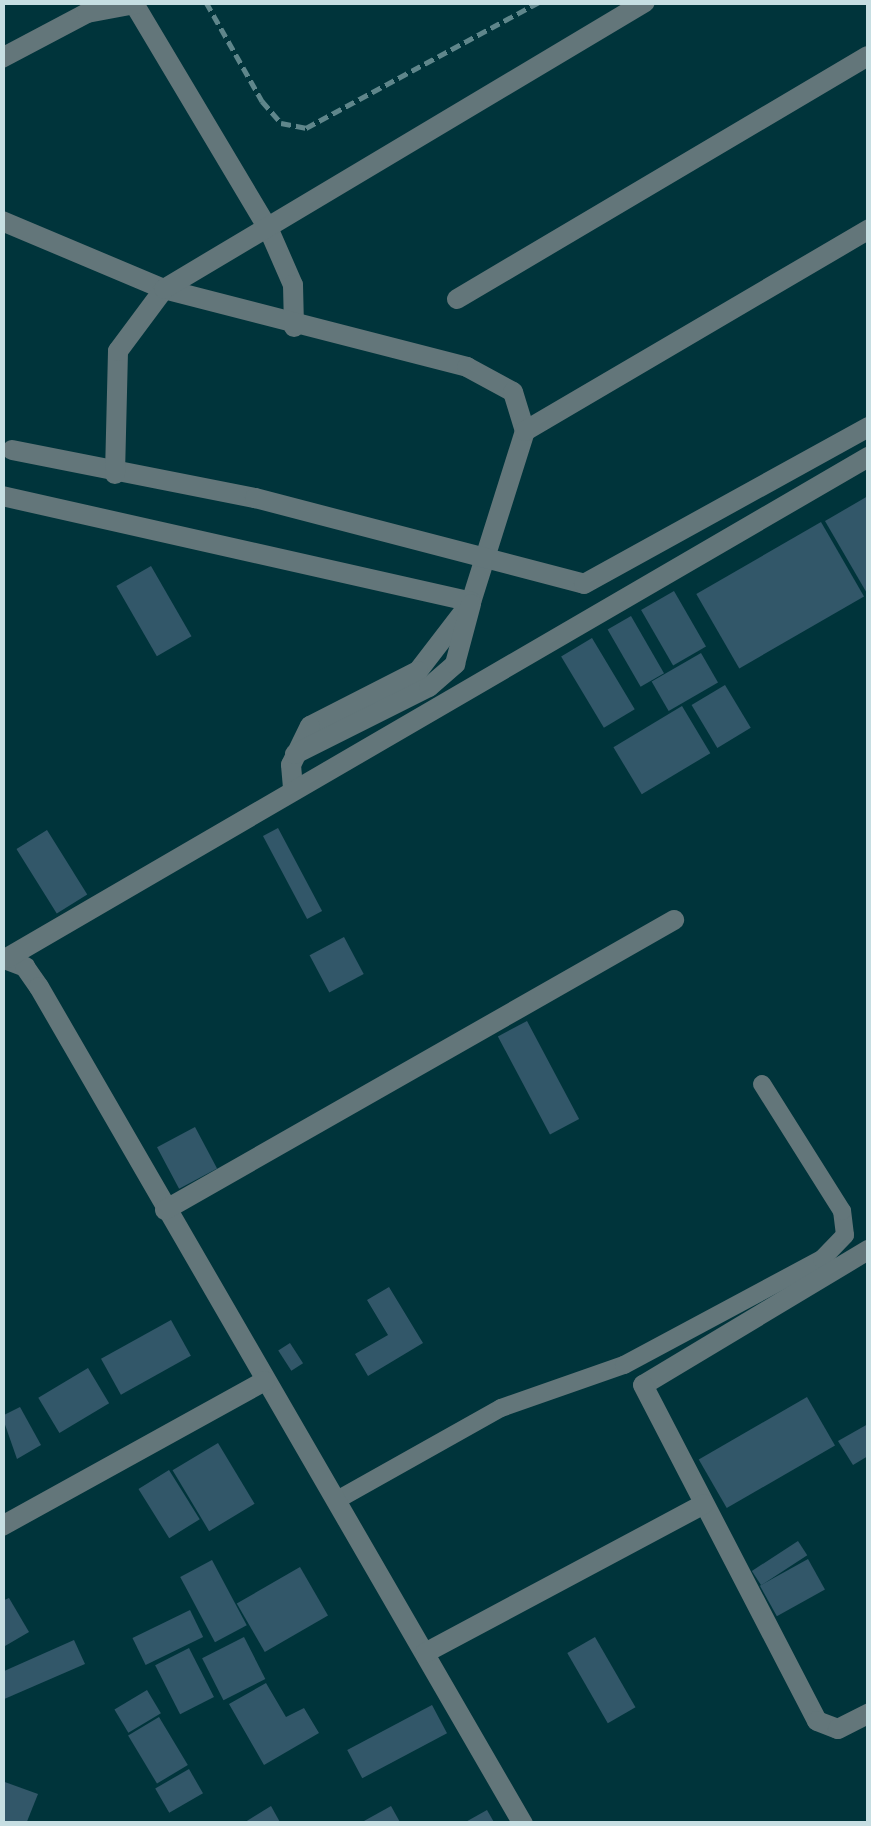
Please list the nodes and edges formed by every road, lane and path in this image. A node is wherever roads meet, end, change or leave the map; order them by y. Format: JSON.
{"nodes":[{"id":1,"x":206,"y":2,"type":"edge"},
{"id":2,"x":539,"y":2,"type":"edge"},
{"id":3,"x":645,"y":2,"type":"edge"},
{"id":4,"x":134,"y":3,"type":"edge"},
{"id":5,"x":868,"y":56,"type":"edge"},
{"id":6,"x":2,"y":58,"type":"edge"},
{"id":7,"x":2,"y":221,"type":"edge"},
{"id":8,"x":269,"y":230,"type":"junction"},
{"id":9,"x":868,"y":230,"type":"edge"},
{"id":10,"x":164,"y":289,"type":"junction"},
{"id":11,"x":457,"y":299,"type":"dead end"},
{"id":12,"x":294,"y":326,"type":"junction"},
{"id":13,"x":868,"y":428,"type":"edge"},
{"id":14,"x":525,"y":432,"type":"junction"},
{"id":15,"x":12,"y":450,"type":"dead end"},
{"id":16,"x":868,"y":457,"type":"edge"},
{"id":17,"x":115,"y":474,"type":"junction"},
{"id":18,"x":2,"y":496,"type":"edge"},
{"id":19,"x":490,"y":557,"type":"junction"},
{"id":20,"x":471,"y":602,"type":"junction"},
{"id":21,"x":294,"y":788,"type":"junction"},
{"id":22,"x":674,"y":920,"type":"dead end"},
{"id":23,"x":5,"y":958,"type":"edge"},
{"id":24,"x":762,"y":1084,"type":"dead end"},
{"id":25,"x":165,"y":1210,"type":"junction"},
{"id":26,"x":868,"y":1250,"type":"edge"},
{"id":27,"x":265,"y":1381,"type":"junction"},
{"id":28,"x":337,"y":1500,"type":"junction"},
{"id":29,"x":704,"y":1504,"type":"junction"},
{"id":30,"x":2,"y":1526,"type":"edge"},
{"id":31,"x":424,"y":1653,"type":"junction"},
{"id":32,"x":868,"y":1714,"type":"edge"},
{"id":33,"x":523,"y":1824,"type":"edge"}],
"edges":[{"from":1,"to":2,"type":"path"},
{"from":3,"to":8,"type":"street"},
{"from":4,"to":6,"type":"street"},
{"from":4,"to":8,"type":"street"},
{"from":5,"to":11,"type":"street"},
{"from":7,"to":10,"type":"street"},
{"from":8,"to":10,"type":"street"},
{"from":8,"to":12,"type":"street"},
{"from":9,"to":14,"type":"street"},
{"from":10,"to":12,"type":"street"},
{"from":10,"to":17,"type":"street"},
{"from":12,"to":14,"type":"street"},
{"from":13,"to":19,"type":"street"},
{"from":14,"to":19,"type":"street"},
{"from":15,"to":17,"type":"street"},
{"from":16,"to":21,"type":"street"},
{"from":17,"to":19,"type":"street"},
{"from":18,"to":20,"type":"street"},
{"from":19,"to":20,"type":"street"},
{"from":20,"to":21,"type":"street"},
{"from":21,"to":23,"type":"street"},
{"from":22,"to":25,"type":"street"},
{"from":23,"to":25,"type":"street"},
{"from":24,"to":28,"type":"lane"},
{"from":25,"to":27,"type":"street"},
{"from":26,"to":29,"type":"street"},
{"from":27,"to":28,"type":"street"},
{"from":27,"to":30,"type":"street"},
{"from":28,"to":31,"type":"street"},
{"from":29,"to":31,"type":"street"},
{"from":29,"to":32,"type":"street"},
{"from":31,"to":33,"type":"street"}]}
